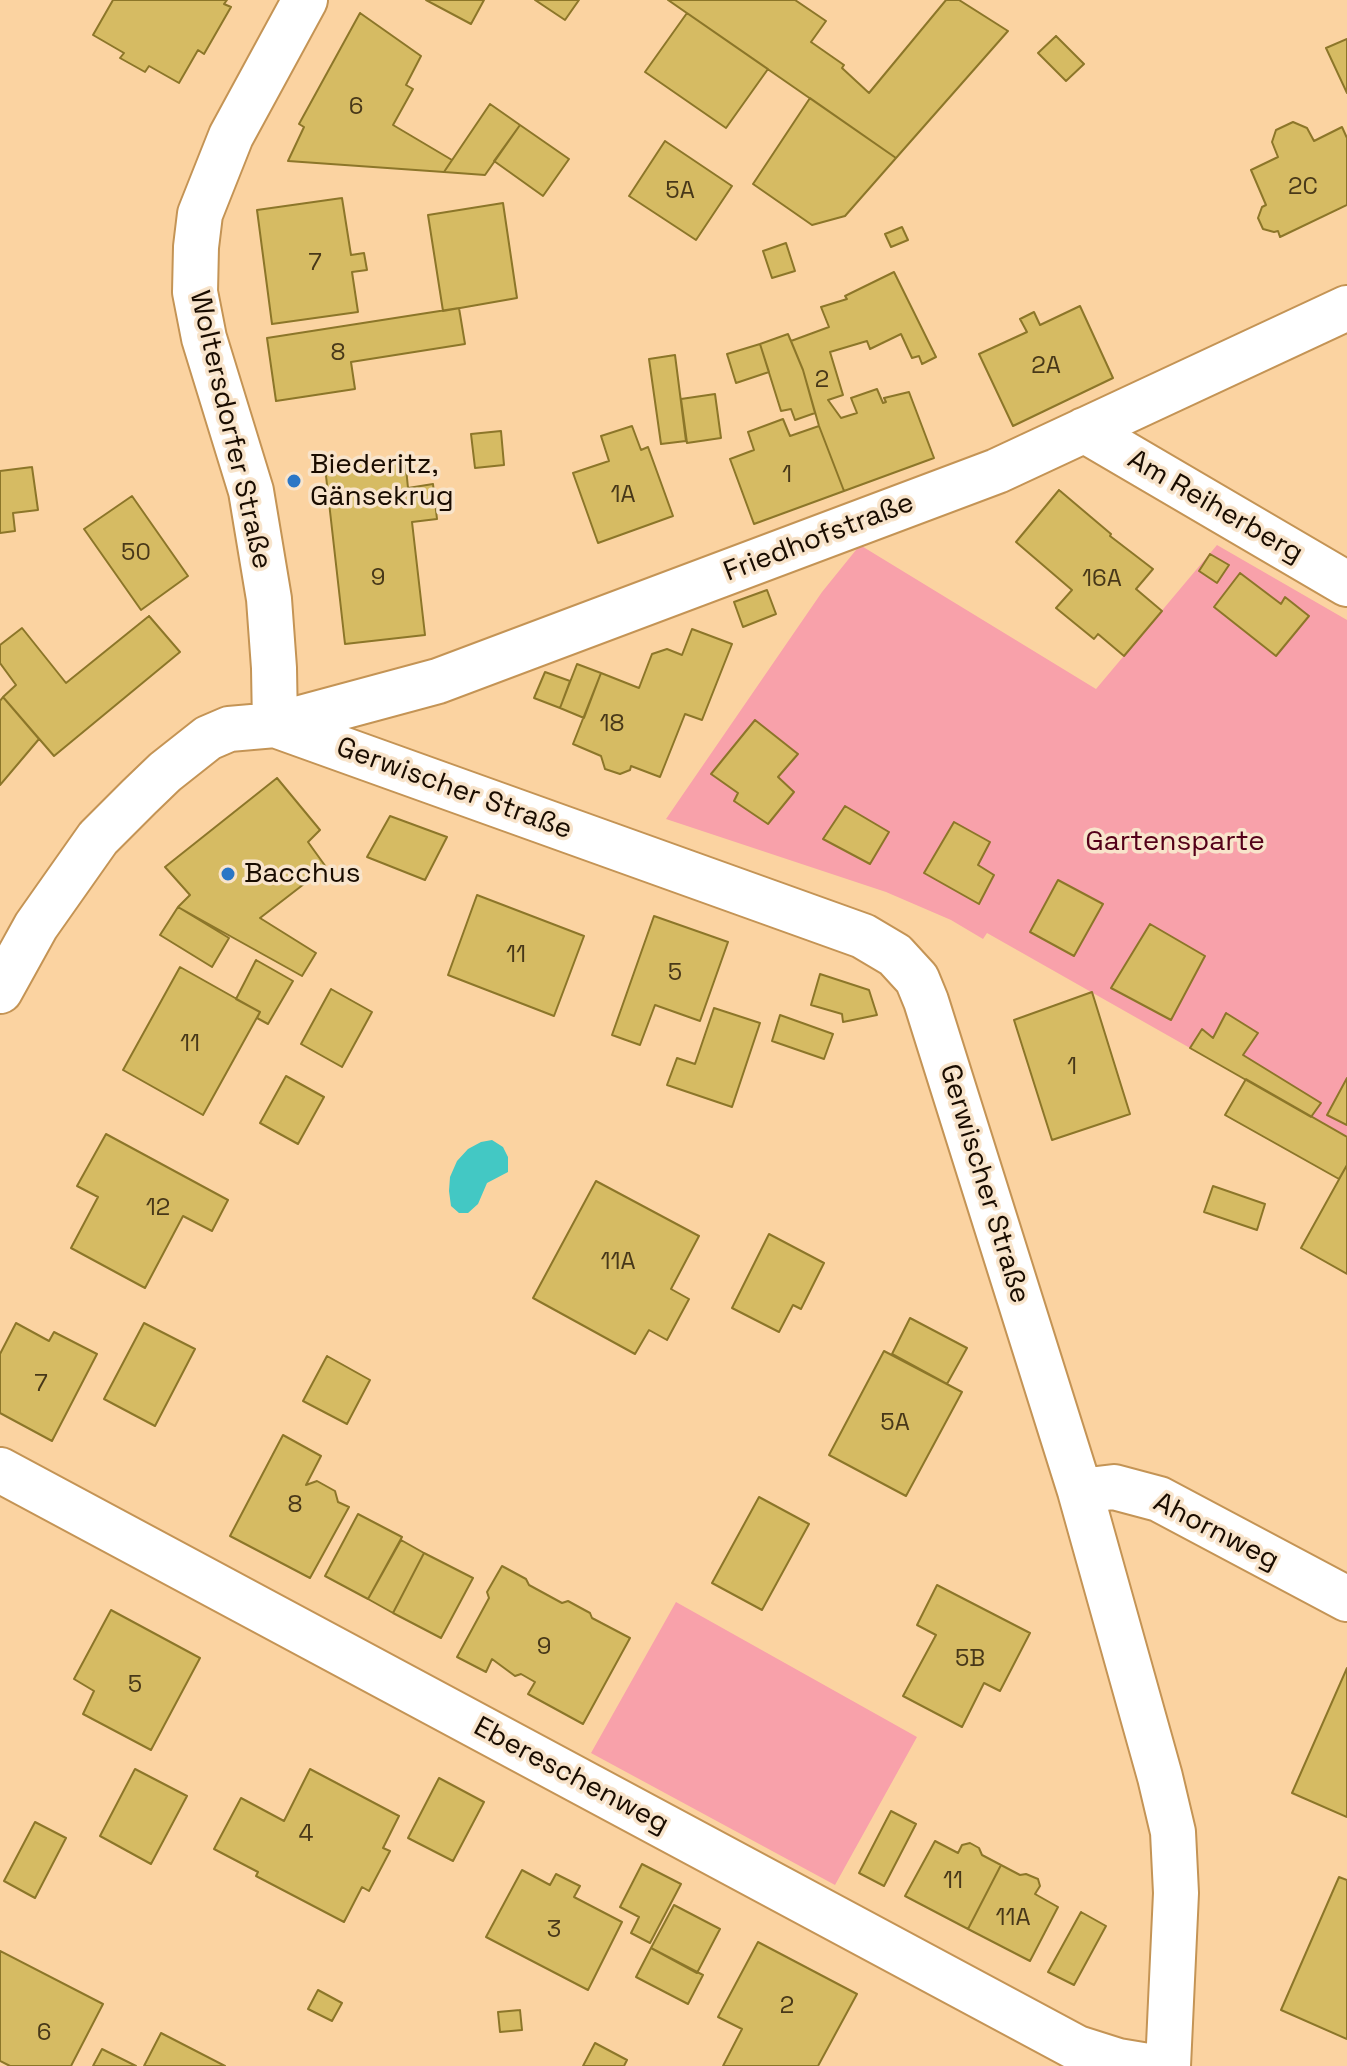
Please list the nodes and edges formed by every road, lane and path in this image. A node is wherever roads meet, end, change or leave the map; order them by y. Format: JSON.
{"nodes":[{"id":1,"x":305,"y":0,"type":"edge"},
{"id":2,"x":1347,"y":308,"type":"edge"},
{"id":3,"x":1084,"y":430,"type":"junction"},
{"id":4,"x":1347,"y":584,"type":"edge"},
{"id":5,"x":275,"y":725,"type":"junction"},
{"id":6,"x":0,"y":991,"type":"edge"},
{"id":7,"x":0,"y":1470,"type":"edge"},
{"id":8,"x":1080,"y":1491,"type":"junction"},
{"id":9,"x":1347,"y":1599,"type":"edge"},
{"id":10,"x":1148,"y":2066,"type":"edge"},
{"id":11,"x":1168,"y":2066,"type":"edge"}],
"edges":[{"from":1,"to":5,"type":"street","name":"Woltersdorfer Straße"},
{"from":2,"to":3,"type":"street","name":"Friedhofstraße"},
{"from":3,"to":4,"type":"street","name":"Am Reiherberg"},
{"from":3,"to":5,"type":"street","name":"Friedhofstraße"},
{"from":5,"to":6,"type":"street"},
{"from":5,"to":8,"type":"street","name":"Gerwischer Straße"},
{"from":7,"to":10,"type":"street","name":"Ebereschenweg"},
{"from":8,"to":9,"type":"street","name":"Ahornweg"},
{"from":8,"to":11,"type":"street","name":"Gerwischer Straße"}]}
